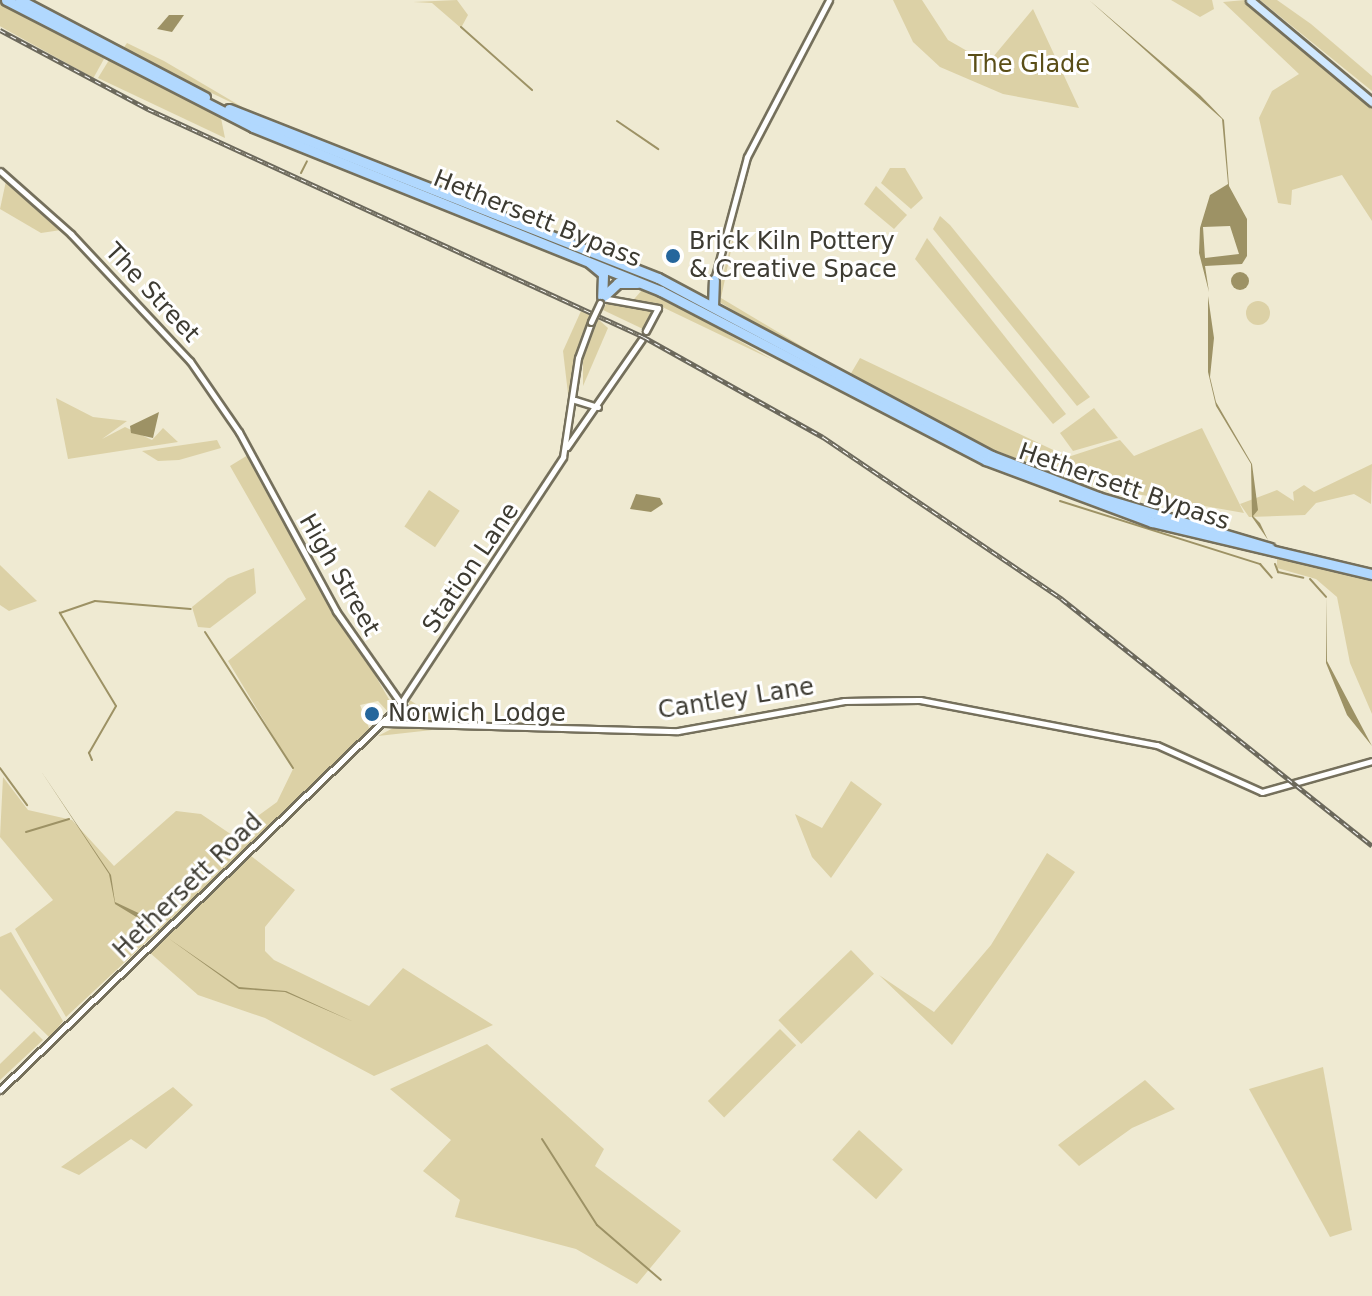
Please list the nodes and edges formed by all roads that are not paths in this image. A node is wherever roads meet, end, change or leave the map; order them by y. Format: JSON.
{"nodes":[{"id":1,"x":6,"y":0,"type":"edge"},
{"id":2,"x":20,"y":0,"type":"edge"},
{"id":3,"x":829,"y":0,"type":"edge"},
{"id":4,"x":1250,"y":0,"type":"edge"},
{"id":5,"x":1372,"y":102,"type":"edge"},
{"id":6,"x":0,"y":171,"type":"edge"},
{"id":7,"x":559,"y":246,"type":"junction"},
{"id":8,"x":714,"y":280,"type":"junction"},
{"id":9,"x":661,"y":291,"type":"junction"},
{"id":10,"x":694,"y":296,"type":"junction"},
{"id":11,"x":601,"y":300,"type":"junction"},
{"id":12,"x":713,"y":306,"type":"junction"},
{"id":13,"x":646,"y":331,"type":"dead end"},
{"id":14,"x":642,"y":339,"type":"dead end"},
{"id":15,"x":575,"y":400,"type":"junction"},
{"id":16,"x":598,"y":407,"type":"junction"},
{"id":17,"x":567,"y":447,"type":"junction"},
{"id":18,"x":254,"y":460,"type":"joint"},
{"id":19,"x":1372,"y":572,"type":"edge"},
{"id":20,"x":399,"y":706,"type":"junction"},
{"id":21,"x":415,"y":722,"type":"junction"},
{"id":22,"x":384,"y":723,"type":"junction"},
{"id":23,"x":1372,"y":761,"type":"edge"},
{"id":24,"x":0,"y":1090,"type":"edge"}],
"edges":[{"from":1,"to":7,"type":"highway","name":"Hethersett Bypass"},
{"from":2,"to":10,"type":"highway","name":"Hethersett Bypass"},
{"from":3,"to":8,"type":"street"},
{"from":4,"to":5,"type":"main road"},
{"from":6,"to":18,"type":"street","name":"The Street"},
{"from":7,"to":9,"type":"highway","name":"Hethersett Bypass"},
{"from":7,"to":11,"type":"highway"},
{"from":8,"to":10,"type":"highway"},
{"from":8,"to":12,"type":"highway"},
{"from":9,"to":11,"type":"highway"},
{"from":9,"to":19,"type":"highway","name":"Hethersett Bypass"},
{"from":10,"to":12,"type":"highway","name":"Hethersett Bypass"},
{"from":11,"to":13,"type":"street"},
{"from":11,"to":15,"type":"street","name":"Station Lane","bridge":true},
{"from":12,"to":19,"type":"highway","name":"Hethersett Bypass"},
{"from":14,"to":16,"type":"street","name":"Station Lane"},
{"from":15,"to":16,"type":"street"},
{"from":15,"to":17,"type":"street","name":"Station Lane"},
{"from":16,"to":17,"type":"street","name":"Station Lane"},
{"from":17,"to":20,"type":"street","name":"Station Lane"},
{"from":18,"to":20,"type":"street","name":"High Street"},
{"from":20,"to":21,"type":"street"},
{"from":20,"to":22,"type":"street","name":"Hethersett Road"},
{"from":21,"to":22,"type":"street","name":"Cantley Lane"},
{"from":21,"to":23,"type":"street","name":"Cantley Lane"},
{"from":22,"to":24,"type":"street","name":"Hethersett Road"}]}
